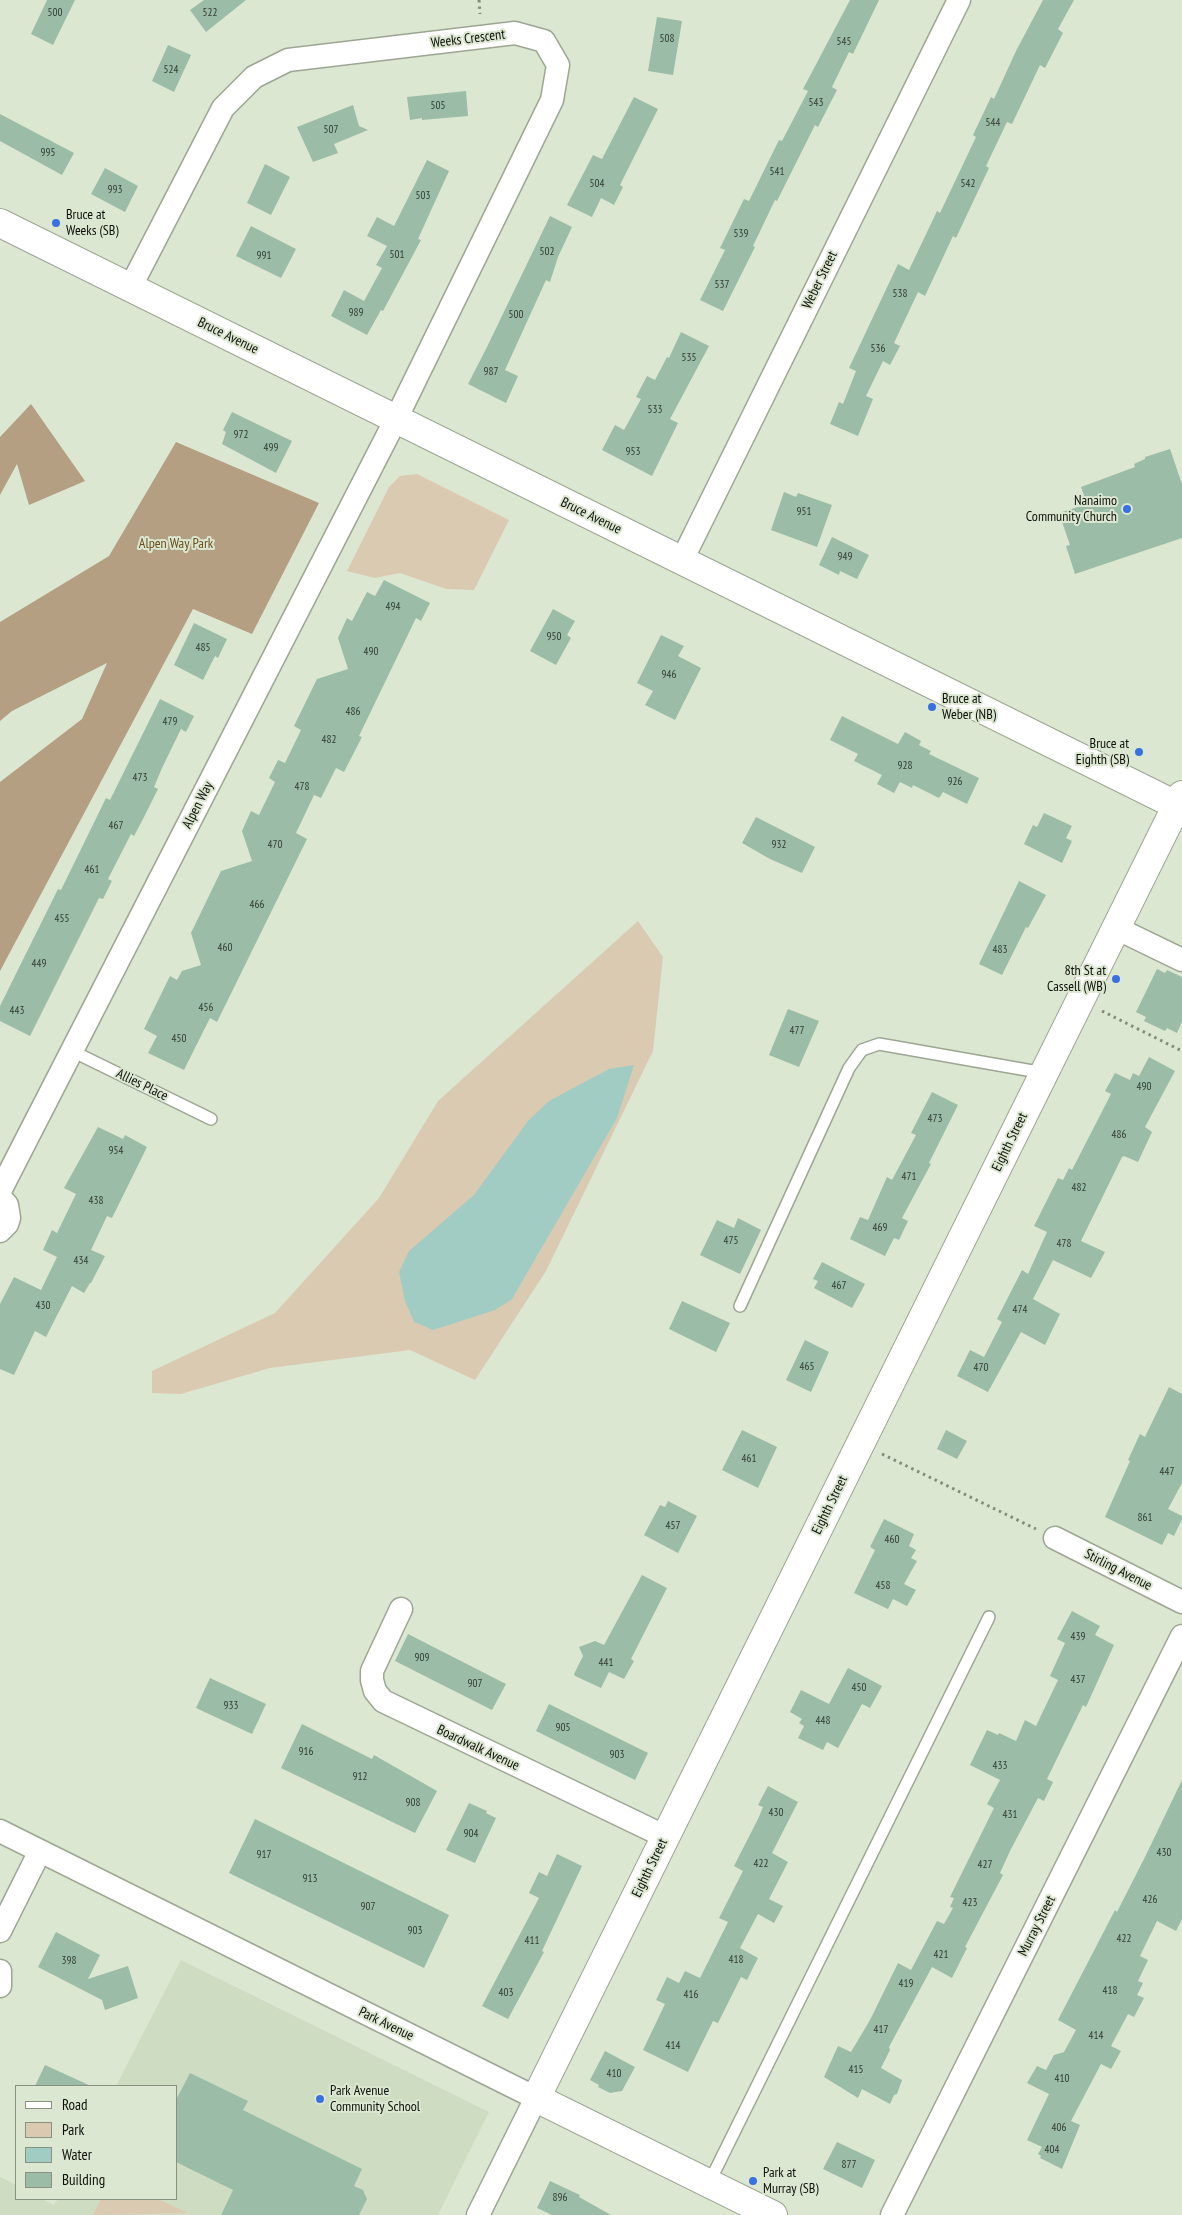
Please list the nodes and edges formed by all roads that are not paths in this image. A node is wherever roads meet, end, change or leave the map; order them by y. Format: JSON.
{"nodes":[{"id":1,"x":959,"y":0,"type":"edge"},
{"id":2,"x":0,"y":223,"type":"edge"},
{"id":3,"x":130,"y":288,"type":"junction"},
{"id":4,"x":396,"y":419,"type":"junction"},
{"id":5,"x":682,"y":560,"type":"junction"},
{"id":6,"x":1180,"y":803,"type":"edge"},
{"id":7,"x":1116,"y":928,"type":"junction"},
{"id":8,"x":1182,"y":960,"type":"edge"},
{"id":9,"x":72,"y":1051,"type":"junction"},
{"id":10,"x":1044,"y":1073,"type":"junction"},
{"id":11,"x":212,"y":1119,"type":"dead end"},
{"id":12,"x":0,"y":1191,"type":"edge"},
{"id":13,"x":0,"y":1197,"type":"edge"},
{"id":14,"x":0,"y":1231,"type":"edge"},
{"id":15,"x":740,"y":1306,"type":"dead end"},
{"id":16,"x":1055,"y":1538,"type":"road end"},
{"id":17,"x":1182,"y":1602,"type":"edge"},
{"id":18,"x":401,"y":1609,"type":"dead end"},
{"id":19,"x":989,"y":1617,"type":"dead end"},
{"id":20,"x":1182,"y":1636,"type":"edge"},
{"id":21,"x":0,"y":1831,"type":"edge"},
{"id":22,"x":666,"y":1837,"type":"junction"},
{"id":23,"x":40,"y":1851,"type":"junction"},
{"id":24,"x":0,"y":1931,"type":"edge"},
{"id":25,"x":0,"y":1971,"type":"edge"},
{"id":26,"x":0,"y":1986,"type":"edge"},
{"id":27,"x":536,"y":2098,"type":"junction"},
{"id":28,"x":709,"y":2183,"type":"junction"},
{"id":29,"x":478,"y":2215,"type":"edge"},
{"id":30,"x":773,"y":2215,"type":"edge"},
{"id":31,"x":892,"y":2215,"type":"edge"}],
"edges":[{"from":1,"to":5,"type":"street","name":"Weber Street"},
{"from":2,"to":3,"type":"street","name":"Bruce Avenue"},
{"from":3,"to":4,"type":"street","name":"Bruce Avenue"},
{"from":3,"to":4,"type":"street","name":"Weeks Crescent"},
{"from":4,"to":5,"type":"street","name":"Bruce Avenue"},
{"from":4,"to":9,"type":"street","name":"Alpen Way"},
{"from":5,"to":6,"type":"street","name":"Bruce Avenue"},
{"from":6,"to":7,"type":"street","name":"Eighth Street"},
{"from":7,"to":8,"type":"street"},
{"from":7,"to":10,"type":"street","name":"Eighth Street"},
{"from":9,"to":11,"type":"lane","name":"Allies Place"},
{"from":9,"to":12,"type":"street","name":"Alpen Way"},
{"from":10,"to":15,"type":"lane"},
{"from":10,"to":22,"type":"street","name":"Eighth Street"},
{"from":13,"to":14,"type":"street"},
{"from":16,"to":17,"type":"street","name":"Stirling Avenue"},
{"from":18,"to":22,"type":"street","name":"Boardwalk Avenue"},
{"from":19,"to":28,"type":"lane"},
{"from":20,"to":31,"type":"street","name":"Murray Street"},
{"from":21,"to":23,"type":"street","name":"Park Avenue"},
{"from":22,"to":27,"type":"street","name":"Eighth Street"},
{"from":23,"to":24,"type":"street"},
{"from":23,"to":27,"type":"street","name":"Park Avenue"},
{"from":25,"to":26,"type":"street"},
{"from":27,"to":28,"type":"street","name":"Park Avenue"},
{"from":27,"to":29,"type":"street","name":"Eighth Street"},
{"from":28,"to":30,"type":"street","name":"Park Avenue"}]}
